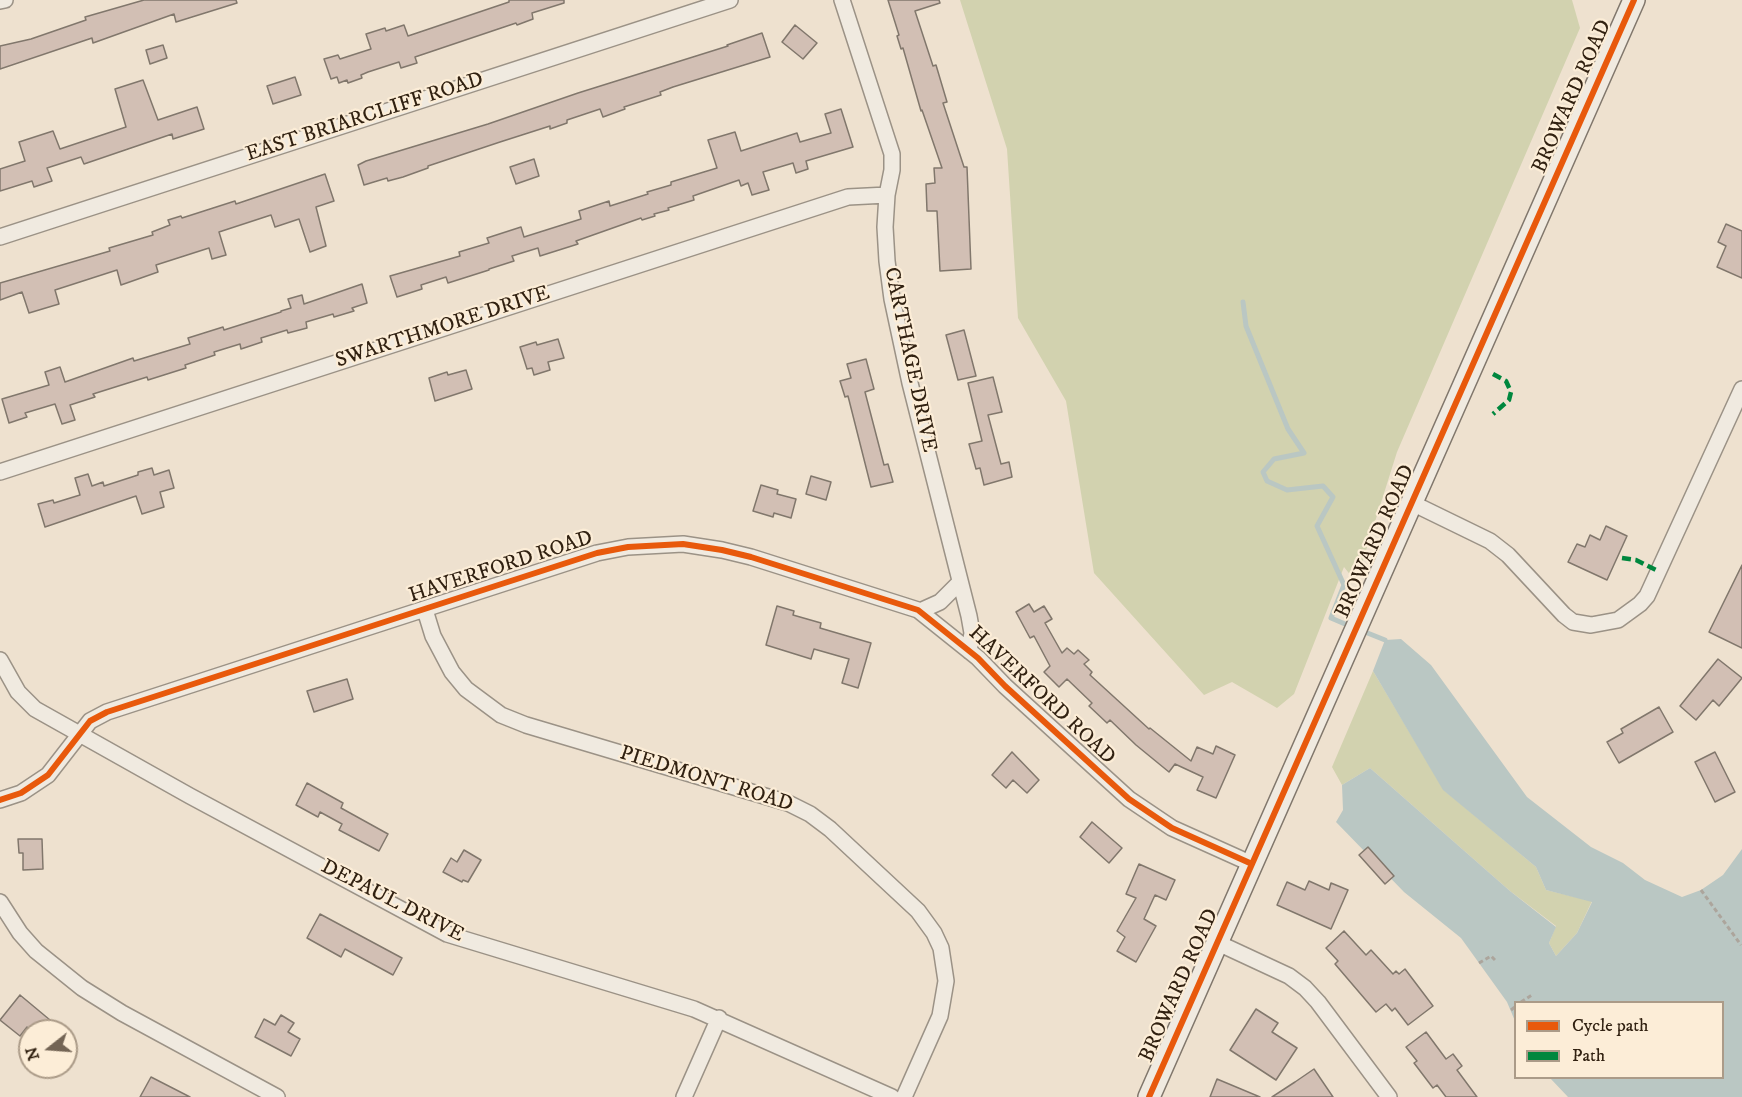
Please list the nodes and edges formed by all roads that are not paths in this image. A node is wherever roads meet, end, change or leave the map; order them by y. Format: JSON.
{"nodes":[{"id":1,"x":4,"y":0,"type":"edge"},
{"id":2,"x":730,"y":0,"type":"edge"},
{"id":3,"x":842,"y":0,"type":"edge"},
{"id":4,"x":1634,"y":0,"type":"edge"},
{"id":5,"x":0,"y":2,"type":"edge"},
{"id":6,"x":887,"y":195,"type":"junction"},
{"id":7,"x":0,"y":237,"type":"edge"},
{"id":8,"x":1742,"y":389,"type":"edge"},
{"id":9,"x":0,"y":472,"type":"edge"},
{"id":10,"x":1412,"y":503,"type":"junction"},
{"id":11,"x":960,"y":582,"type":"junction"},
{"id":12,"x":425,"y":610,"type":"junction"},
{"id":13,"x":920,"y":611,"type":"junction"},
{"id":14,"x":969,"y":651,"type":"junction"},
{"id":15,"x":0,"y":660,"type":"edge"},
{"id":16,"x":79,"y":735,"type":"junction"},
{"id":17,"x":0,"y":800,"type":"edge"},
{"id":18,"x":1252,"y":864,"type":"junction"},
{"id":19,"x":0,"y":902,"type":"edge"},
{"id":20,"x":1218,"y":943,"type":"junction"},
{"id":21,"x":719,"y":1018,"type":"junction"},
{"id":22,"x":277,"y":1097,"type":"edge"},
{"id":23,"x":684,"y":1097,"type":"edge"},
{"id":24,"x":892,"y":1097,"type":"edge"},
{"id":25,"x":904,"y":1097,"type":"edge"},
{"id":26,"x":1149,"y":1097,"type":"edge"},
{"id":27,"x":1389,"y":1097,"type":"edge"}],
"edges":[{"from":1,"to":5,"type":"street"},
{"from":2,"to":7,"type":"street","name":"EAST BRIARCLIFF ROAD"},
{"from":3,"to":6,"type":"street","name":"CARTHAGE DRIVE"},
{"from":4,"to":10,"type":"street","name":"BROWARD ROAD"},
{"from":6,"to":9,"type":"street","name":"SWARTHMORE DRIVE"},
{"from":6,"to":11,"type":"street","name":"CARTHAGE DRIVE"},
{"from":8,"to":10,"type":"street"},
{"from":10,"to":18,"type":"street","name":"BROWARD ROAD"},
{"from":11,"to":13,"type":"street"},
{"from":11,"to":14,"type":"street","name":"CARTHAGE DRIVE"},
{"from":12,"to":13,"type":"street","name":"HAVERFORD ROAD"},
{"from":12,"to":16,"type":"street","name":"HAVERFORD ROAD"},
{"from":12,"to":25,"type":"street","name":"PIEDMONT ROAD"},
{"from":13,"to":14,"type":"street","name":"HAVERFORD ROAD"},
{"from":14,"to":18,"type":"street","name":"HAVERFORD ROAD"},
{"from":15,"to":16,"type":"street","name":"DEPAUL DRIVE"},
{"from":16,"to":17,"type":"street","name":"HAVERFORD ROAD"},
{"from":16,"to":21,"type":"street","name":"DEPAUL DRIVE"},
{"from":18,"to":20,"type":"street","name":"BROWARD ROAD"},
{"from":19,"to":22,"type":"street"},
{"from":20,"to":26,"type":"street","name":"BROWARD ROAD"},
{"from":20,"to":27,"type":"street"},
{"from":21,"to":23,"type":"street"},
{"from":21,"to":24,"type":"street","name":"DEPAUL DRIVE"}]}
